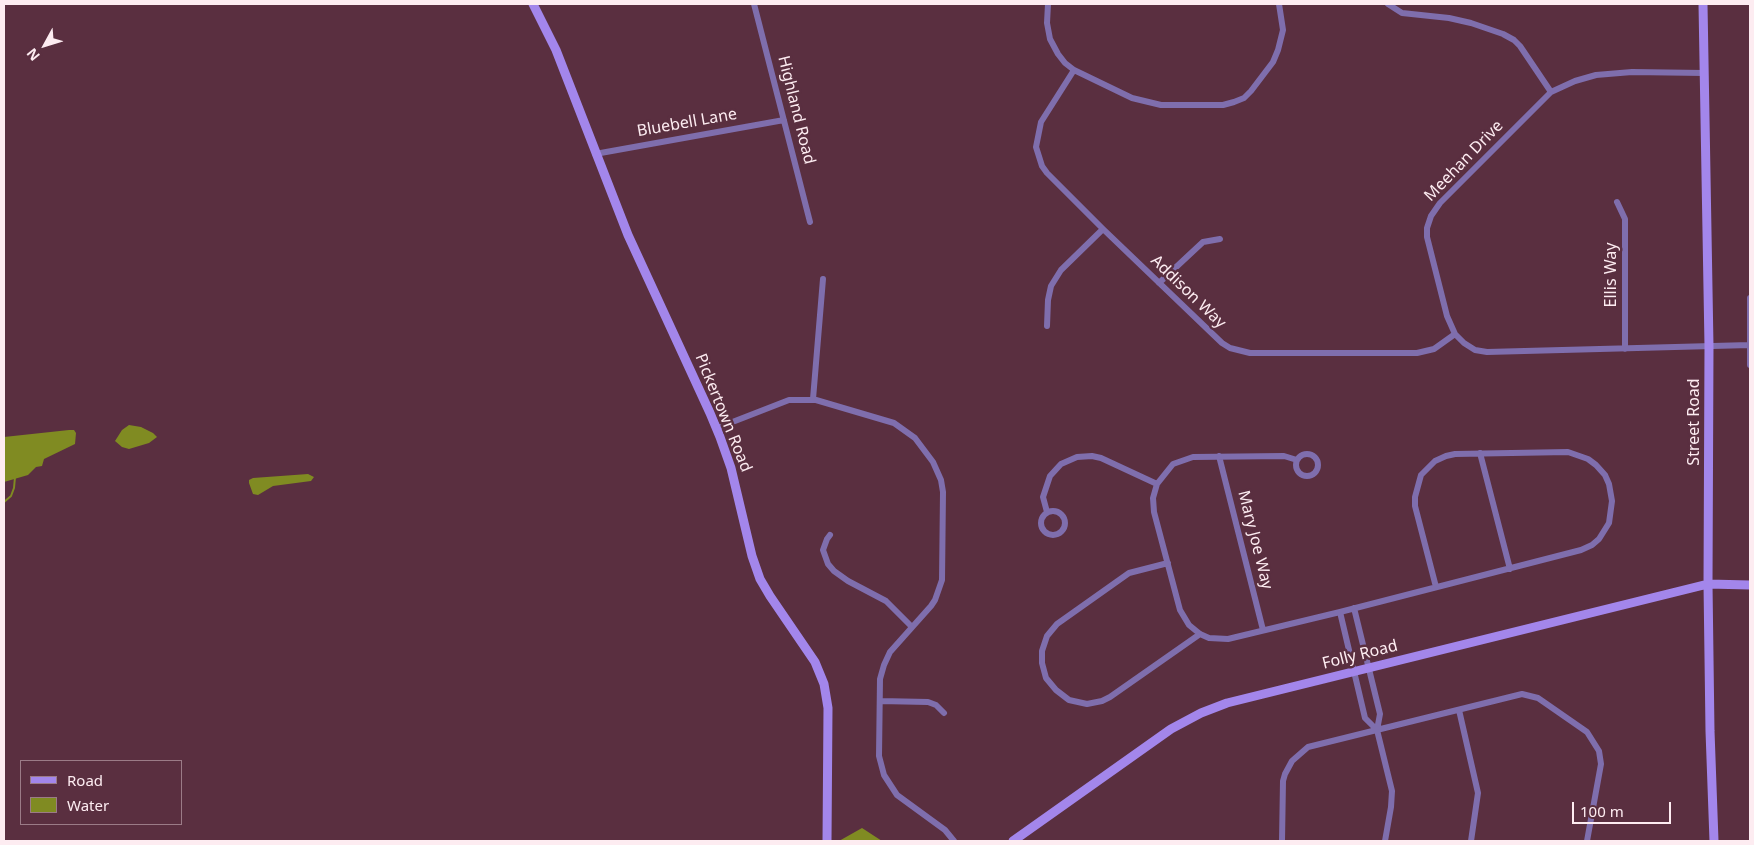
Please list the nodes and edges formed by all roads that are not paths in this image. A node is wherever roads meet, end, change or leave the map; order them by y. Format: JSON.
{"nodes":[{"id":1,"x":533,"y":4,"type":"edge"},
{"id":2,"x":754,"y":4,"type":"edge"},
{"id":3,"x":1048,"y":4,"type":"edge"},
{"id":4,"x":1279,"y":4,"type":"edge"},
{"id":5,"x":1388,"y":4,"type":"edge"},
{"id":6,"x":1703,"y":4,"type":"edge"},
{"id":7,"x":1074,"y":70,"type":"junction"},
{"id":8,"x":1704,"y":73,"type":"junction"},
{"id":9,"x":1551,"y":92,"type":"junction"},
{"id":10,"x":784,"y":120,"type":"junction"},
{"id":11,"x":595,"y":154,"type":"junction"},
{"id":12,"x":1617,"y":202,"type":"dead end"},
{"id":13,"x":810,"y":222,"type":"dead end"},
{"id":14,"x":1104,"y":229,"type":"junction"},
{"id":15,"x":1220,"y":239,"type":"dead end"},
{"id":16,"x":823,"y":279,"type":"dead end"},
{"id":17,"x":1160,"y":284,"type":"junction"},
{"id":18,"x":1750,"y":298,"type":"edge"},
{"id":19,"x":1047,"y":326,"type":"dead end"},
{"id":20,"x":1455,"y":334,"type":"junction"},
{"id":21,"x":1750,"y":345,"type":"edge"},
{"id":22,"x":1710,"y":346,"type":"junction"},
{"id":23,"x":1626,"y":349,"type":"junction"},
{"id":24,"x":1750,"y":365,"type":"edge"},
{"id":25,"x":813,"y":400,"type":"junction"},
{"id":26,"x":717,"y":428,"type":"junction"},
{"id":27,"x":1480,"y":453,"type":"junction"},
{"id":28,"x":1220,"y":456,"type":"junction"},
{"id":29,"x":1297,"y":460,"type":"dead end"},
{"id":30,"x":1156,"y":484,"type":"junction"},
{"id":31,"x":1047,"y":512,"type":"dead end"},
{"id":32,"x":830,"y":535,"type":"dead end"},
{"id":33,"x":1168,"y":563,"type":"junction"},
{"id":34,"x":1510,"y":569,"type":"junction"},
{"id":35,"x":1708,"y":584,"type":"junction"},
{"id":36,"x":1750,"y":585,"type":"edge"},
{"id":37,"x":1436,"y":587,"type":"junction"},
{"id":38,"x":1354,"y":608,"type":"junction"},
{"id":39,"x":1340,"y":612,"type":"junction"},
{"id":40,"x":912,"y":627,"type":"junction"},
{"id":41,"x":1263,"y":630,"type":"junction"},
{"id":42,"x":1200,"y":634,"type":"junction"},
{"id":43,"x":1369,"y":669,"type":"junction"},
{"id":44,"x":1354,"y":672,"type":"junction"},
{"id":45,"x":880,"y":701,"type":"junction"},
{"id":46,"x":1459,"y":710,"type":"junction"},
{"id":47,"x":944,"y":713,"type":"dead end"},
{"id":48,"x":1376,"y":730,"type":"junction"},
{"id":49,"x":826,"y":841,"type":"edge"},
{"id":50,"x":954,"y":841,"type":"edge"},
{"id":51,"x":1013,"y":841,"type":"edge"},
{"id":52,"x":1282,"y":841,"type":"edge"},
{"id":53,"x":1385,"y":841,"type":"edge"},
{"id":54,"x":1471,"y":841,"type":"edge"},
{"id":55,"x":1587,"y":841,"type":"edge"},
{"id":56,"x":1714,"y":841,"type":"edge"}],
"edges":[{"from":1,"to":11,"type":"street","name":"Pickertown Road"},
{"from":2,"to":10,"type":"street","name":"Highland Road"},
{"from":3,"to":7,"type":"street"},
{"from":4,"to":7,"type":"street"},
{"from":5,"to":9,"type":"street"},
{"from":6,"to":8,"type":"street","name":"Street Road"},
{"from":7,"to":14,"type":"street","name":"Addison Way"},
{"from":8,"to":9,"type":"street","name":"Meehan Drive"},
{"from":8,"to":22,"type":"street","name":"Street Road"},
{"from":9,"to":20,"type":"street","name":"Meehan Drive"},
{"from":10,"to":11,"type":"street","name":"Bluebell Lane"},
{"from":10,"to":13,"type":"street","name":"Highland Road"},
{"from":11,"to":26,"type":"street","name":"Pickertown Road"},
{"from":12,"to":23,"type":"street","name":"Ellis Way"},
{"from":14,"to":17,"type":"street","name":"Addison Way"},
{"from":14,"to":19,"type":"street"},
{"from":15,"to":17,"type":"street"},
{"from":16,"to":25,"type":"street"},
{"from":17,"to":20,"type":"street","name":"Addison Way"},
{"from":18,"to":21,"type":"street"},
{"from":20,"to":23,"type":"street","name":"Meehan Drive"},
{"from":21,"to":22,"type":"street","name":"Meehan Drive"},
{"from":21,"to":24,"type":"street"},
{"from":22,"to":23,"type":"street","name":"Meehan Drive"},
{"from":22,"to":35,"type":"street","name":"Street Road"},
{"from":25,"to":26,"type":"street"},
{"from":25,"to":40,"type":"street"},
{"from":26,"to":49,"type":"street","name":"Pickertown Road"},
{"from":27,"to":34,"type":"street"},
{"from":27,"to":34,"type":"street"},
{"from":27,"to":37,"type":"street"},
{"from":28,"to":29,"type":"street"},
{"from":28,"to":30,"type":"street"},
{"from":28,"to":41,"type":"street","name":"Mary Joe Way"},
{"from":30,"to":31,"type":"street"},
{"from":30,"to":33,"type":"street"},
{"from":32,"to":40,"type":"street"},
{"from":33,"to":42,"type":"street"},
{"from":33,"to":42,"type":"street"},
{"from":34,"to":37,"type":"street"},
{"from":35,"to":36,"type":"street","name":"Folly Road"},
{"from":35,"to":43,"type":"street","name":"Folly Road"},
{"from":35,"to":56,"type":"street","name":"Street Road"},
{"from":37,"to":38,"type":"street"},
{"from":38,"to":39,"type":"street"},
{"from":38,"to":43,"type":"street"},
{"from":39,"to":41,"type":"street"},
{"from":39,"to":44,"type":"street"},
{"from":40,"to":45,"type":"street"},
{"from":41,"to":42,"type":"street"},
{"from":43,"to":44,"type":"street","name":"Folly Road"},
{"from":43,"to":48,"type":"street"},
{"from":44,"to":48,"type":"street"},
{"from":44,"to":51,"type":"street","name":"Folly Road"},
{"from":45,"to":47,"type":"street"},
{"from":45,"to":50,"type":"street"},
{"from":46,"to":48,"type":"street"},
{"from":46,"to":54,"type":"street"},
{"from":46,"to":55,"type":"street"},
{"from":48,"to":52,"type":"street"},
{"from":48,"to":53,"type":"street"}]}
